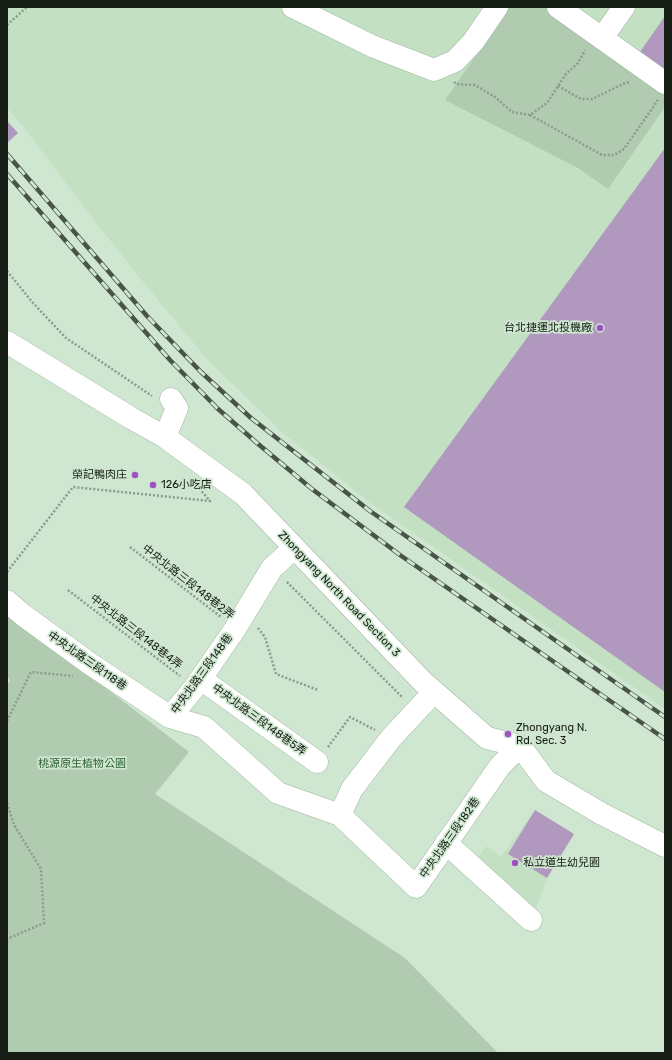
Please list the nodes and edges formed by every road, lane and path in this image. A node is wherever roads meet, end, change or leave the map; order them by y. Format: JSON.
{"nodes":[{"id":1,"x":27,"y":7,"type":"edge"},
{"id":2,"x":293,"y":7,"type":"edge"},
{"id":3,"x":497,"y":7,"type":"edge"},
{"id":4,"x":558,"y":7,"type":"edge"},
{"id":5,"x":624,"y":7,"type":"edge"},
{"id":6,"x":7,"y":25,"type":"edge"},
{"id":7,"x":594,"y":43,"type":"junction"},
{"id":8,"x":434,"y":70,"type":"junction"},
{"id":9,"x":632,"y":82,"type":"dead end"},
{"id":10,"x":665,"y":83,"type":"edge"},
{"id":11,"x":558,"y":86,"type":"junction"},
{"id":12,"x":530,"y":115,"type":"junction"},
{"id":13,"x":7,"y":271,"type":"edge"},
{"id":14,"x":10,"y":352,"type":"edge"},
{"id":15,"x":162,"y":398,"type":"joint"},
{"id":16,"x":165,"y":437,"type":"junction"},
{"id":17,"x":195,"y":483,"type":"dead end"},
{"id":18,"x":130,"y":547,"type":"dead end"},
{"id":19,"x":294,"y":548,"type":"junction"},
{"id":20,"x":7,"y":572,"type":"edge"},
{"id":21,"x":285,"y":580,"type":"dead end"},
{"id":22,"x":68,"y":590,"type":"dead end"},
{"id":23,"x":7,"y":601,"type":"edge"},
{"id":24,"x":241,"y":620,"type":"junction"},
{"id":25,"x":97,"y":669,"type":"junction"},
{"id":26,"x":198,"y":683,"type":"junction"},
{"id":27,"x":318,"y":690,"type":"dead end"},
{"id":28,"x":434,"y":692,"type":"junction"},
{"id":29,"x":405,"y":700,"type":"dead end"},
{"id":30,"x":170,"y":717,"type":"junction"},
{"id":31,"x":7,"y":721,"type":"edge"},
{"id":32,"x":390,"y":738,"type":"junction"},
{"id":33,"x":520,"y":746,"type":"junction"},
{"id":34,"x":317,"y":762,"type":"joint"},
{"id":35,"x":7,"y":803,"type":"edge"},
{"id":36,"x":340,"y":815,"type":"junction"},
{"id":37,"x":446,"y":843,"type":"junction"},
{"id":38,"x":665,"y":846,"type":"edge"},
{"id":39,"x":532,"y":920,"type":"dead end"},
{"id":40,"x":7,"y":939,"type":"edge"}],
"edges":[{"from":1,"to":6,"type":"path"},
{"from":2,"to":8,"type":"street"},
{"from":3,"to":8,"type":"street"},
{"from":4,"to":7,"type":"street"},
{"from":5,"to":7,"type":"street"},
{"from":7,"to":10,"type":"street"},
{"from":7,"to":11,"type":"path"},
{"from":8,"to":12,"type":"path"},
{"from":9,"to":11,"type":"path"},
{"from":10,"to":12,"type":"path"},
{"from":11,"to":12,"type":"path"},
{"from":13,"to":15,"type":"path"},
{"from":14,"to":16,"type":"street","name":"Zhongyang North Road Section 3"},
{"from":15,"to":16,"type":"street"},
{"from":16,"to":19,"type":"street","name":"Zhongyang North Road Section 3"},
{"from":17,"to":20,"type":"path"},
{"from":18,"to":24,"type":"path","name":"中央北路三段148巷2弄"},
{"from":19,"to":24,"type":"street","name":"中央北路三段148巷"},
{"from":19,"to":28,"type":"street","name":"Zhongyang North Road Section 3"},
{"from":21,"to":29,"type":"path"},
{"from":22,"to":26,"type":"path","name":"中央北路三段148巷4弄"},
{"from":23,"to":25,"type":"street","name":"中央北路三段118巷"},
{"from":24,"to":26,"type":"street","name":"中央北路三段148巷"},
{"from":24,"to":27,"type":"path","name":"中央北路三段148巷2弄"},
{"from":25,"to":30,"type":"street","name":"中央北路三段118巷"},
{"from":25,"to":31,"type":"path"},
{"from":26,"to":30,"type":"street","name":"中央北路三段148巷"},
{"from":26,"to":34,"type":"street","name":"中央北路三段148巷5弄"},
{"from":28,"to":32,"type":"street"},
{"from":28,"to":33,"type":"street","name":"Zhongyang North Road Section 3"},
{"from":30,"to":36,"type":"street","name":"中央北路三段148巷"},
{"from":32,"to":34,"type":"path"},
{"from":32,"to":36,"type":"street"},
{"from":33,"to":37,"type":"street","name":"中央北路三段182巷"},
{"from":33,"to":38,"type":"street"},
{"from":35,"to":40,"type":"path"},
{"from":36,"to":37,"type":"street","name":"中央北路三段182巷"},
{"from":37,"to":39,"type":"street"}]}
